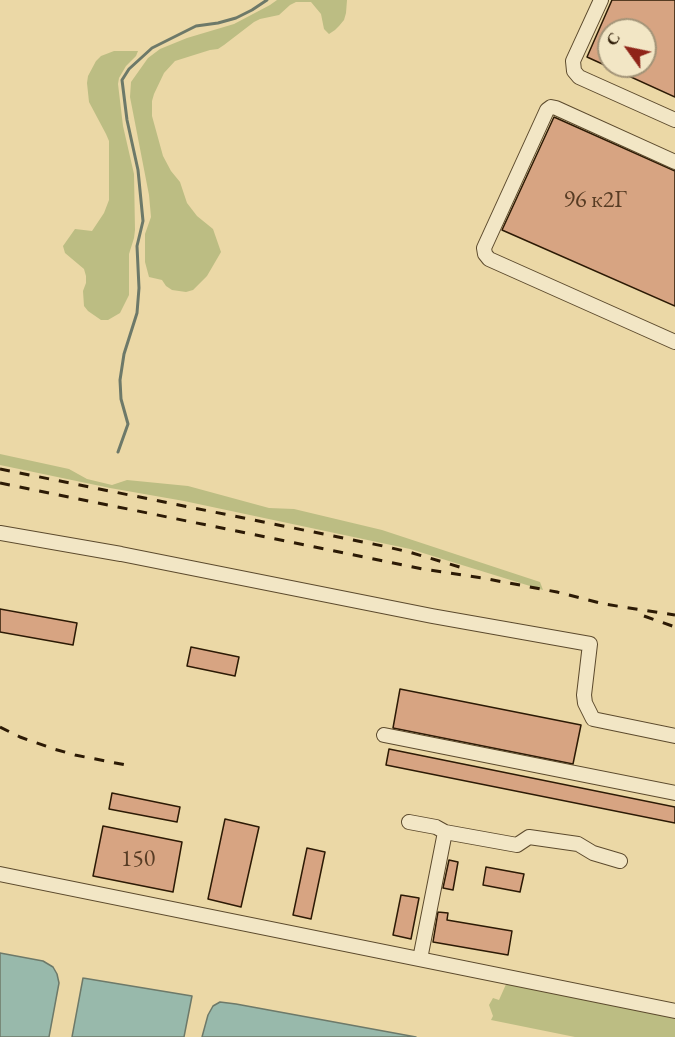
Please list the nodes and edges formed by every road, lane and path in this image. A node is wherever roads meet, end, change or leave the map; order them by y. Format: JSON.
{"nodes":[{"id":1,"x":601,"y":0,"type":"edge"},
{"id":2,"x":675,"y":120,"type":"edge"},
{"id":3,"x":675,"y":162,"type":"edge"},
{"id":4,"x":675,"y":342,"type":"edge"},
{"id":5,"x":0,"y":533,"type":"edge"},
{"id":6,"x":384,"y":735,"type":"dead end"},
{"id":7,"x":675,"y":736,"type":"edge"},
{"id":8,"x":675,"y":793,"type":"edge"},
{"id":9,"x":409,"y":822,"type":"dead end"},
{"id":10,"x":445,"y":832,"type":"junction"},
{"id":11,"x":620,"y":861,"type":"dead end"},
{"id":12,"x":0,"y":874,"type":"edge"},
{"id":13,"x":420,"y":959,"type":"junction"},
{"id":14,"x":675,"y":1011,"type":"edge"}],
"edges":[{"from":1,"to":2,"type":"street"},
{"from":3,"to":4,"type":"street"},
{"from":5,"to":7,"type":"street"},
{"from":6,"to":8,"type":"street"},
{"from":9,"to":10,"type":"street"},
{"from":10,"to":11,"type":"street"},
{"from":10,"to":13,"type":"street"},
{"from":12,"to":13,"type":"street"},
{"from":13,"to":14,"type":"street"}]}
